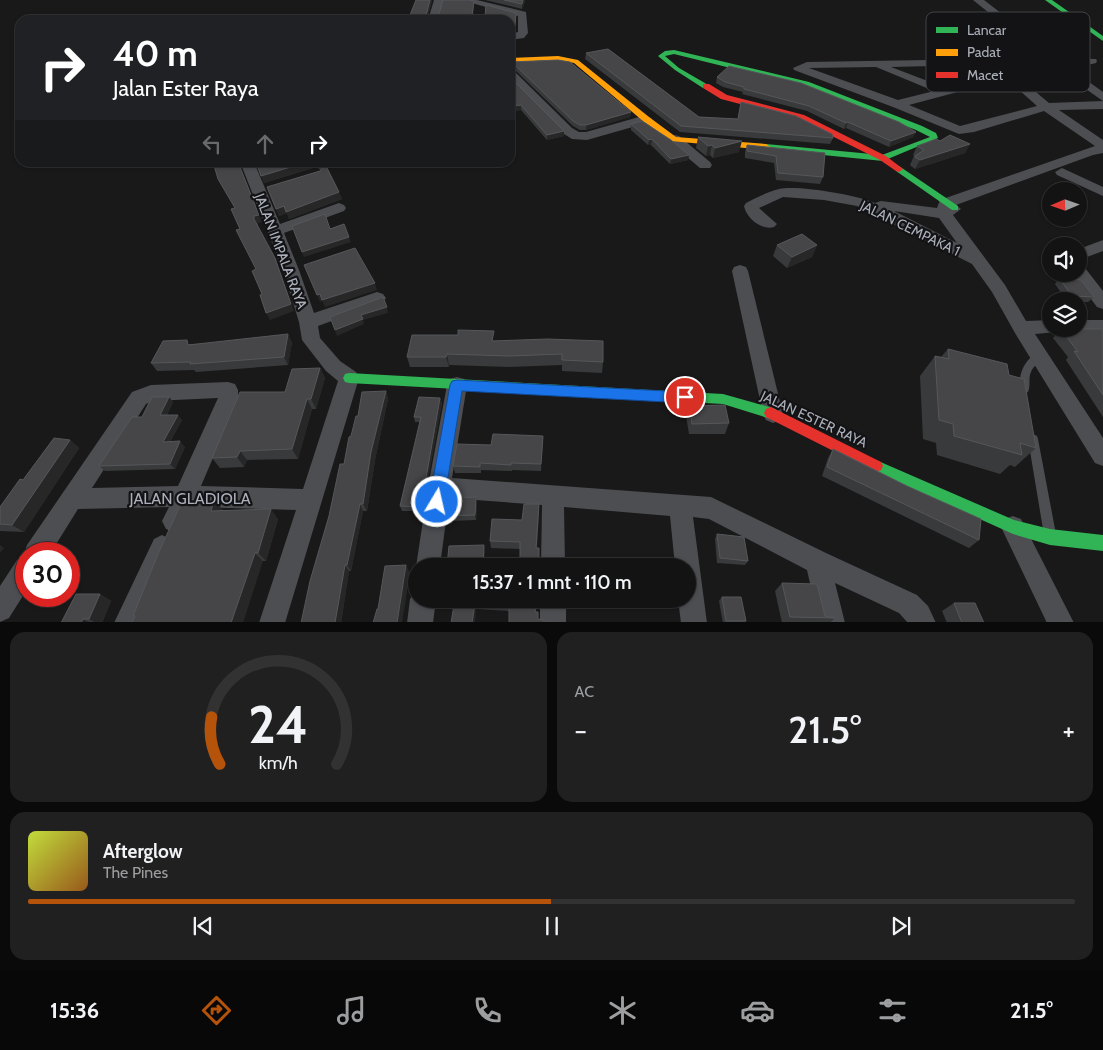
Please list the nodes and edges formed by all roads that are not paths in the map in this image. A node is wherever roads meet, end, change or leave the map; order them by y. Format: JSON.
{"nodes":[{"id":1,"x":439,"y":0,"type":"edge"},
{"id":2,"x":466,"y":0,"type":"edge"},
{"id":3,"x":978,"y":0,"type":"edge"},
{"id":4,"x":1048,"y":0,"type":"edge"},
{"id":5,"x":994,"y":12,"type":"edge"},
{"id":6,"x":1066,"y":12,"type":"edge"},
{"id":7,"x":434,"y":15,"type":"edge"},
{"id":8,"x":515,"y":37,"type":"edge"},
{"id":9,"x":515,"y":60,"type":"edge"},
{"id":10,"x":926,"y":63,"type":"edge"},
{"id":11,"x":872,"y":64,"type":"junction"},
{"id":12,"x":515,"y":78,"type":"edge"},
{"id":13,"x":926,"y":84,"type":"edge"},
{"id":14,"x":1090,"y":87,"type":"edge"},
{"id":15,"x":946,"y":92,"type":"edge"},
{"id":16,"x":1028,"y":92,"type":"edge"},
{"id":17,"x":1103,"y":97,"type":"edge"},
{"id":18,"x":897,"y":104,"type":"junction"},
{"id":19,"x":1103,"y":105,"type":"edge"},
{"id":20,"x":1046,"y":108,"type":"junction"},
{"id":21,"x":646,"y":119,"type":"junction"},
{"id":22,"x":674,"y":139,"type":"junction"},
{"id":23,"x":1103,"y":148,"type":"edge"},
{"id":24,"x":883,"y":158,"type":"junction"},
{"id":25,"x":1103,"y":158,"type":"edge"},
{"id":26,"x":705,"y":165,"type":"dead end"},
{"id":27,"x":249,"y":167,"type":"edge"},
{"id":28,"x":1062,"y":172,"type":"junction"},
{"id":29,"x":1021,"y":177,"type":"junction"},
{"id":30,"x":1034,"y":184,"type":"junction"},
{"id":31,"x":275,"y":186,"type":"edge"},
{"id":32,"x":258,"y":191,"type":"junction"},
{"id":33,"x":1103,"y":192,"type":"edge"},
{"id":34,"x":861,"y":202,"type":"junction"},
{"id":35,"x":339,"y":208,"type":"dead end"},
{"id":36,"x":948,"y":208,"type":"junction"},
{"id":37,"x":769,"y":224,"type":"dead end"},
{"id":38,"x":274,"y":231,"type":"junction"},
{"id":39,"x":1103,"y":245,"type":"edge"},
{"id":40,"x":1087,"y":251,"type":"edge"},
{"id":41,"x":977,"y":261,"type":"junction"},
{"id":42,"x":310,"y":264,"type":"edge"},
{"id":43,"x":291,"y":270,"type":"junction"},
{"id":44,"x":740,"y":272,"type":"dead end"},
{"id":45,"x":1086,"y":282,"type":"edge"},
{"id":46,"x":377,"y":298,"type":"edge"},
{"id":47,"x":1103,"y":304,"type":"edge"},
{"id":48,"x":1042,"y":327,"type":"edge"},
{"id":49,"x":1087,"y":327,"type":"edge"},
{"id":50,"x":1103,"y":327,"type":"edge"},
{"id":51,"x":1021,"y":328,"type":"junction"},
{"id":52,"x":310,"y":331,"type":"junction"},
{"id":53,"x":1039,"y":356,"type":"junction"},
{"id":54,"x":349,"y":378,"type":"junction"},
{"id":55,"x":457,"y":385,"type":"junction"},
{"id":56,"x":1026,"y":398,"type":"edge"},
{"id":57,"x":773,"y":414,"type":"junction"},
{"id":58,"x":1031,"y":426,"type":"edge"},
{"id":59,"x":1103,"y":456,"type":"edge"},
{"id":60,"x":439,"y":487,"type":"junction"},
{"id":61,"x":186,"y":496,"type":"junction"},
{"id":62,"x":553,"y":496,"type":"junction"},
{"id":63,"x":71,"y":499,"type":"junction"},
{"id":64,"x":309,"y":500,"type":"junction"},
{"id":65,"x":680,"y":506,"type":"junction"},
{"id":66,"x":1014,"y":526,"type":"junction"},
{"id":67,"x":1050,"y":537,"type":"junction"},
{"id":68,"x":44,"y":542,"type":"edge"},
{"id":69,"x":1103,"y":543,"type":"edge"},
{"id":70,"x":429,"y":558,"type":"edge"},
{"id":71,"x":553,"y":558,"type":"edge"},
{"id":72,"x":817,"y":562,"type":"junction"},
{"id":73,"x":15,"y":586,"type":"edge"},
{"id":74,"x":422,"y":608,"type":"edge"},
{"id":75,"x":553,"y":608,"type":"edge"},
{"id":76,"x":0,"y":609,"type":"edge"},
{"id":77,"x":127,"y":622,"type":"edge"},
{"id":78,"x":272,"y":622,"type":"edge"},
{"id":79,"x":420,"y":622,"type":"edge"},
{"id":80,"x":552,"y":622,"type":"edge"},
{"id":81,"x":694,"y":622,"type":"edge"},
{"id":82,"x":832,"y":622,"type":"edge"},
{"id":83,"x":923,"y":622,"type":"edge"},
{"id":84,"x":1061,"y":622,"type":"edge"}],
"edges":[{"from":1,"to":7,"type":"street"},
{"from":2,"to":8,"type":"street"},
{"from":3,"to":5,"type":"street"},
{"from":4,"to":6,"type":"street"},
{"from":9,"to":21,"type":"street"},
{"from":10,"to":11,"type":"street"},
{"from":11,"to":13,"type":"street"},
{"from":11,"to":18,"type":"street"},
{"from":12,"to":21,"type":"street"},
{"from":14,"to":17,"type":"street"},
{"from":15,"to":18,"type":"street"},
{"from":16,"to":20,"type":"street"},
{"from":18,"to":20,"type":"street"},
{"from":19,"to":20,"type":"street"},
{"from":20,"to":23,"type":"street"},
{"from":21,"to":22,"type":"street"},
{"from":22,"to":24,"type":"street"},
{"from":22,"to":26,"type":"street"},
{"from":23,"to":29,"type":"street"},
{"from":24,"to":24,"type":"street"},
{"from":24,"to":36,"type":"street"},
{"from":25,"to":28,"type":"street"},
{"from":27,"to":32,"type":"street","name":"JALAN IMPALA RAYA"},
{"from":28,"to":30,"type":"street"},
{"from":28,"to":33,"type":"street"},
{"from":29,"to":30,"type":"street"},
{"from":29,"to":36,"type":"street"},
{"from":30,"to":36,"type":"street"},
{"from":31,"to":32,"type":"street"},
{"from":32,"to":38,"type":"street","name":"JALAN IMPALA RAYA"},
{"from":34,"to":36,"type":"street"},
{"from":34,"to":37,"type":"street","name":"JALAN CEMPAKA 1"},
{"from":34,"to":41,"type":"street","name":"JALAN CEMPAKA 1"},
{"from":35,"to":38,"type":"street"},
{"from":36,"to":41,"type":"street"},
{"from":38,"to":43,"type":"street","name":"JALAN IMPALA RAYA"},
{"from":39,"to":40,"type":"street"},
{"from":41,"to":51,"type":"street"},
{"from":42,"to":43,"type":"street"},
{"from":43,"to":52,"type":"street","name":"JALAN IMPALA RAYA"},
{"from":44,"to":57,"type":"street"},
{"from":45,"to":47,"type":"street"},
{"from":46,"to":52,"type":"street"},
{"from":48,"to":51,"type":"street"},
{"from":49,"to":50,"type":"street"},
{"from":51,"to":53,"type":"street"},
{"from":52,"to":54,"type":"street"},
{"from":53,"to":56,"type":"lane"},
{"from":53,"to":59,"type":"street"},
{"from":54,"to":55,"type":"street","name":"JALAN ESTER RAYA"},
{"from":54,"to":64,"type":"street"},
{"from":55,"to":57,"type":"street","name":"JALAN ESTER RAYA"},
{"from":55,"to":60,"type":"street"},
{"from":57,"to":66,"type":"street","name":"JALAN ESTER RAYA"},
{"from":58,"to":67,"type":"lane"},
{"from":60,"to":62,"type":"street"},
{"from":60,"to":70,"type":"street"},
{"from":61,"to":63,"type":"street","name":"JALAN GLADIOLA"},
{"from":61,"to":63,"type":"street"},
{"from":61,"to":64,"type":"street","name":"JALAN GLADIOLA"},
{"from":61,"to":77,"type":"street"},
{"from":62,"to":65,"type":"street"},
{"from":62,"to":71,"type":"street"},
{"from":63,"to":68,"type":"street"},
{"from":64,"to":78,"type":"street"},
{"from":65,"to":72,"type":"street"},
{"from":65,"to":81,"type":"street"},
{"from":66,"to":67,"type":"street","name":"JALAN ESTER RAYA"},
{"from":66,"to":84,"type":"street"},
{"from":67,"to":69,"type":"street","name":"JALAN ESTER RAYA"},
{"from":72,"to":82,"type":"street"},
{"from":72,"to":83,"type":"street"},
{"from":73,"to":76,"type":"street"},
{"from":74,"to":79,"type":"street"},
{"from":75,"to":80,"type":"street"}]}
